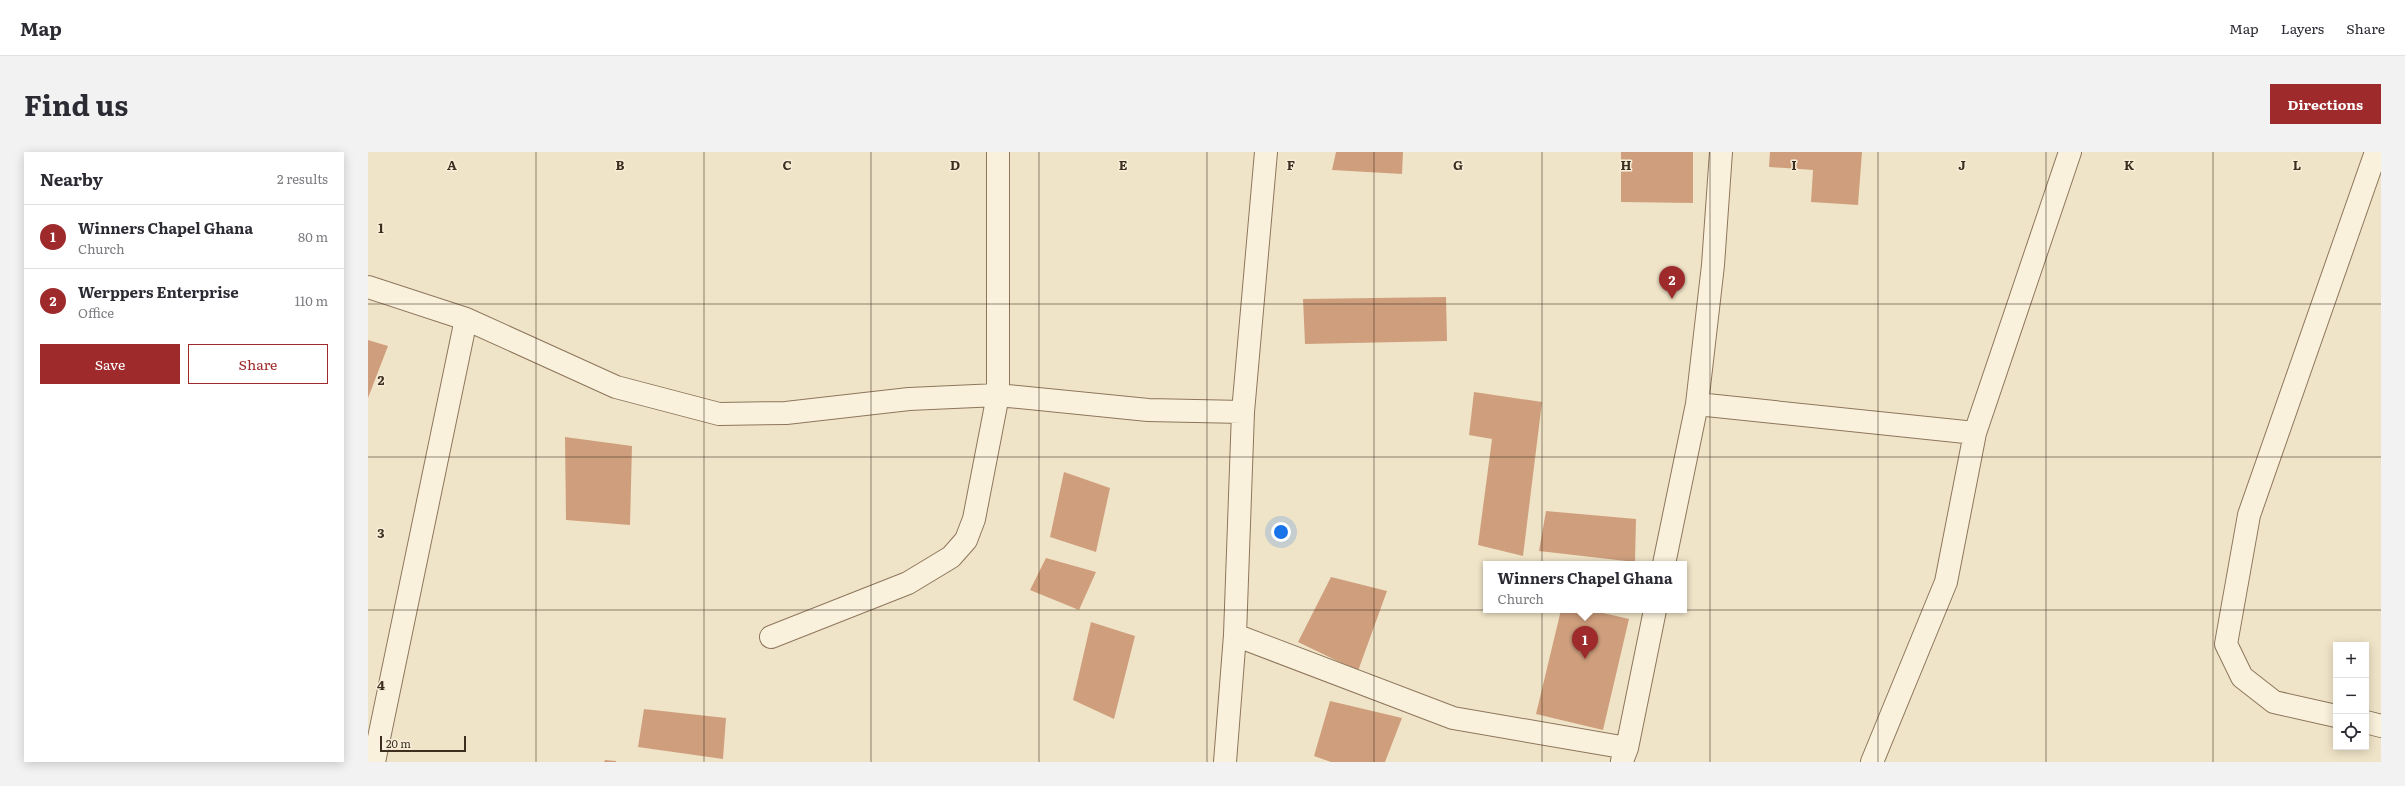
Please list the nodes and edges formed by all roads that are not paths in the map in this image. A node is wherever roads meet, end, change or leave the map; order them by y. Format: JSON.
{"nodes":[{"id":1,"x":998,"y":152,"type":"edge"},
{"id":2,"x":1266,"y":152,"type":"edge"},
{"id":3,"x":1721,"y":152,"type":"edge"},
{"id":4,"x":2070,"y":152,"type":"edge"},
{"id":5,"x":2376,"y":152,"type":"edge"},
{"id":6,"x":368,"y":286,"type":"edge"},
{"id":7,"x":466,"y":319,"type":"junction"},
{"id":8,"x":998,"y":395,"type":"junction"},
{"id":9,"x":1697,"y":404,"type":"junction"},
{"id":10,"x":1243,"y":412,"type":"junction"},
{"id":11,"x":1975,"y":433,"type":"junction"},
{"id":12,"x":1665,"y":561,"type":"edge"},
{"id":13,"x":1654,"y":613,"type":"edge"},
{"id":14,"x":1235,"y":635,"type":"junction"},
{"id":15,"x":771,"y":637,"type":"dead end"},
{"id":16,"x":2333,"y":715,"type":"edge"},
{"id":17,"x":2369,"y":723,"type":"edge"},
{"id":18,"x":2381,"y":726,"type":"edge"},
{"id":19,"x":1624,"y":755,"type":"edge"},
{"id":20,"x":374,"y":762,"type":"edge"},
{"id":21,"x":1225,"y":762,"type":"edge"},
{"id":22,"x":1872,"y":762,"type":"edge"}],
"edges":[{"from":1,"to":8,"type":"street"},
{"from":2,"to":10,"type":"street"},
{"from":3,"to":9,"type":"street"},
{"from":4,"to":11,"type":"street"},
{"from":5,"to":16,"type":"street"},
{"from":6,"to":7,"type":"street"},
{"from":7,"to":8,"type":"street"},
{"from":7,"to":20,"type":"street"},
{"from":8,"to":10,"type":"street"},
{"from":8,"to":15,"type":"street"},
{"from":9,"to":11,"type":"street"},
{"from":9,"to":12,"type":"street"},
{"from":10,"to":14,"type":"street"},
{"from":11,"to":22,"type":"street"},
{"from":13,"to":19,"type":"street"},
{"from":14,"to":19,"type":"street"},
{"from":14,"to":21,"type":"street"},
{"from":17,"to":18,"type":"street"}]}
